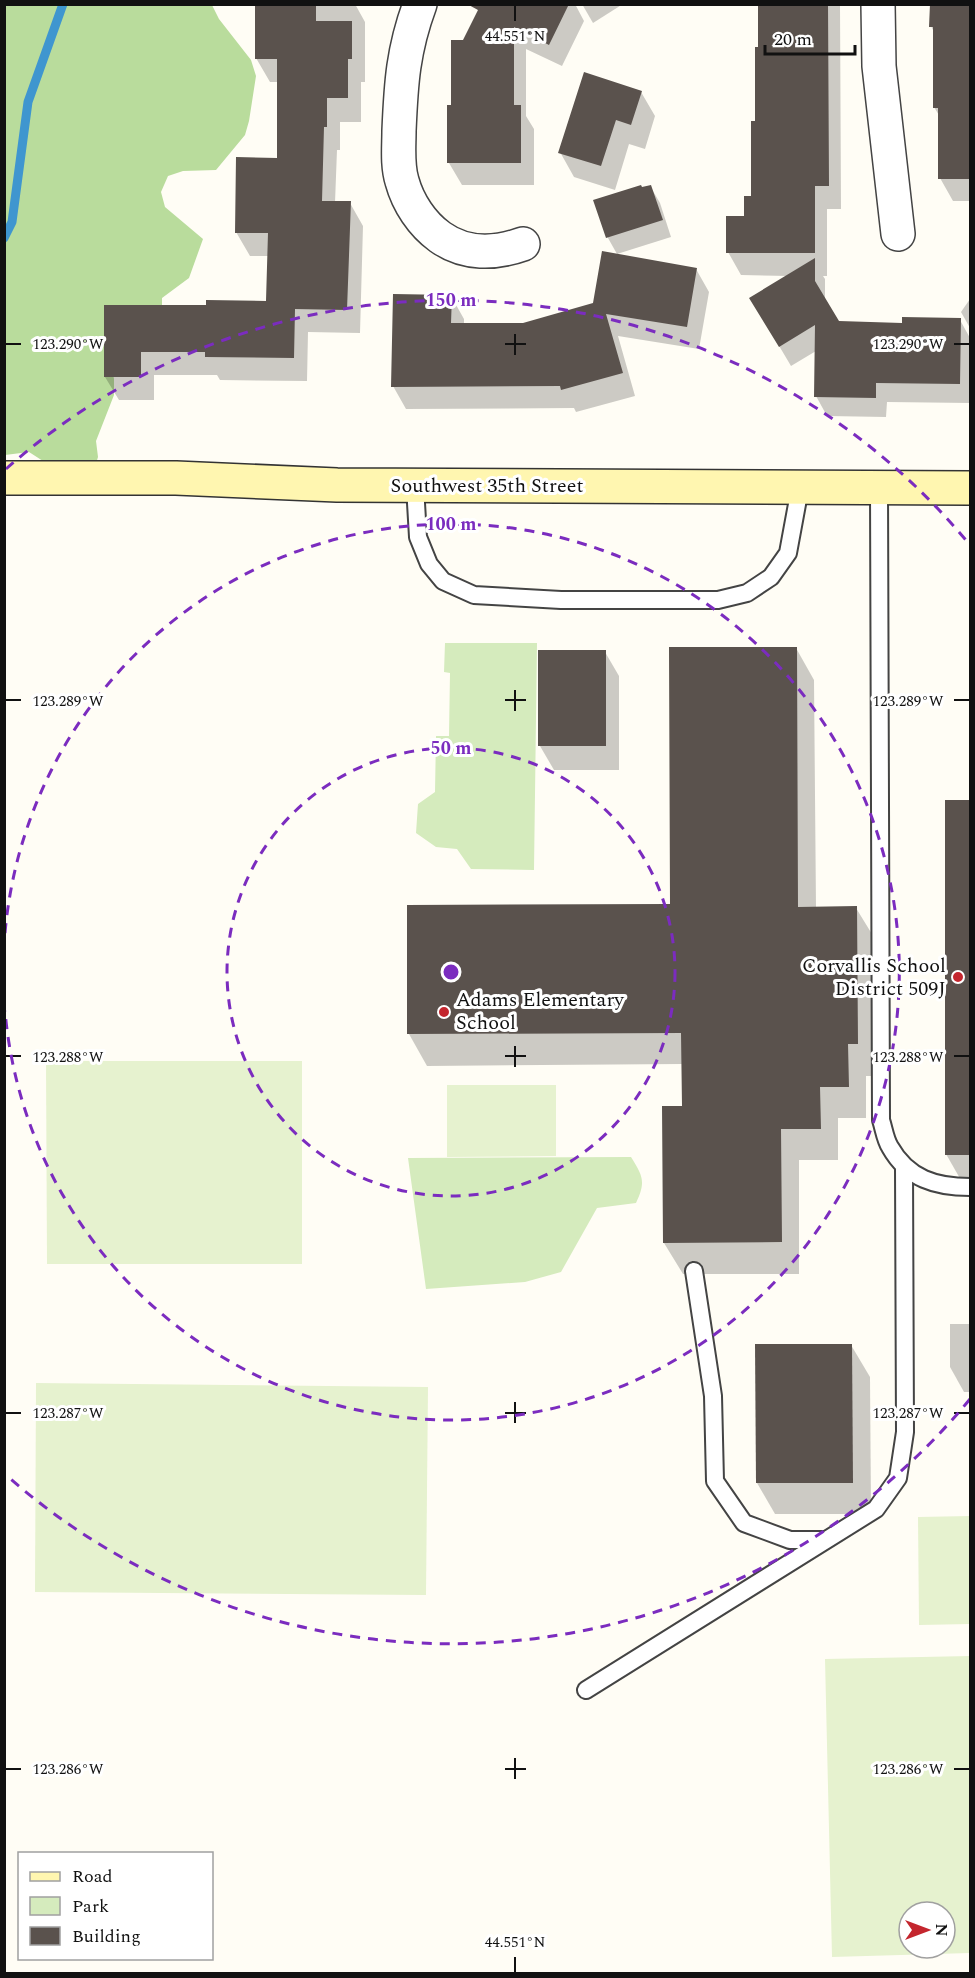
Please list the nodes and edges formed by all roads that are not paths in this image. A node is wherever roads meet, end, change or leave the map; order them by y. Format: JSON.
{"nodes":[{"id":1,"x":420,"y":4,"type":"edge"},
{"id":2,"x":879,"y":4,"type":"edge"},
{"id":3,"x":897,"y":234,"type":"dead end"},
{"id":4,"x":523,"y":244,"type":"dead end"},
{"id":5,"x":4,"y":478,"type":"edge"},
{"id":6,"x":415,"y":486,"type":"junction"},
{"id":7,"x":800,"y":488,"type":"junction"},
{"id":8,"x":879,"y":488,"type":"junction"},
{"id":9,"x":970,"y":488,"type":"edge"},
{"id":10,"x":904,"y":1167,"type":"junction"},
{"id":11,"x":970,"y":1187,"type":"edge"},
{"id":12,"x":694,"y":1271,"type":"dead end"},
{"id":13,"x":825,"y":1540,"type":"junction"},
{"id":14,"x":586,"y":1690,"type":"dead end"}],
"edges":[{"from":1,"to":4,"type":"street"},
{"from":2,"to":3,"type":"street"},
{"from":5,"to":6,"type":"street","name":"Southwest 35th Street"},
{"from":6,"to":7,"type":"street","name":"Southwest 35th Street"},
{"from":6,"to":7,"type":"lane"},
{"from":7,"to":8,"type":"street","name":"Southwest 35th Street"},
{"from":8,"to":9,"type":"street","name":"Southwest 35th Street"},
{"from":8,"to":10,"type":"lane"},
{"from":10,"to":11,"type":"lane"},
{"from":10,"to":13,"type":"lane"},
{"from":12,"to":13,"type":"lane"},
{"from":13,"to":14,"type":"lane"}]}
